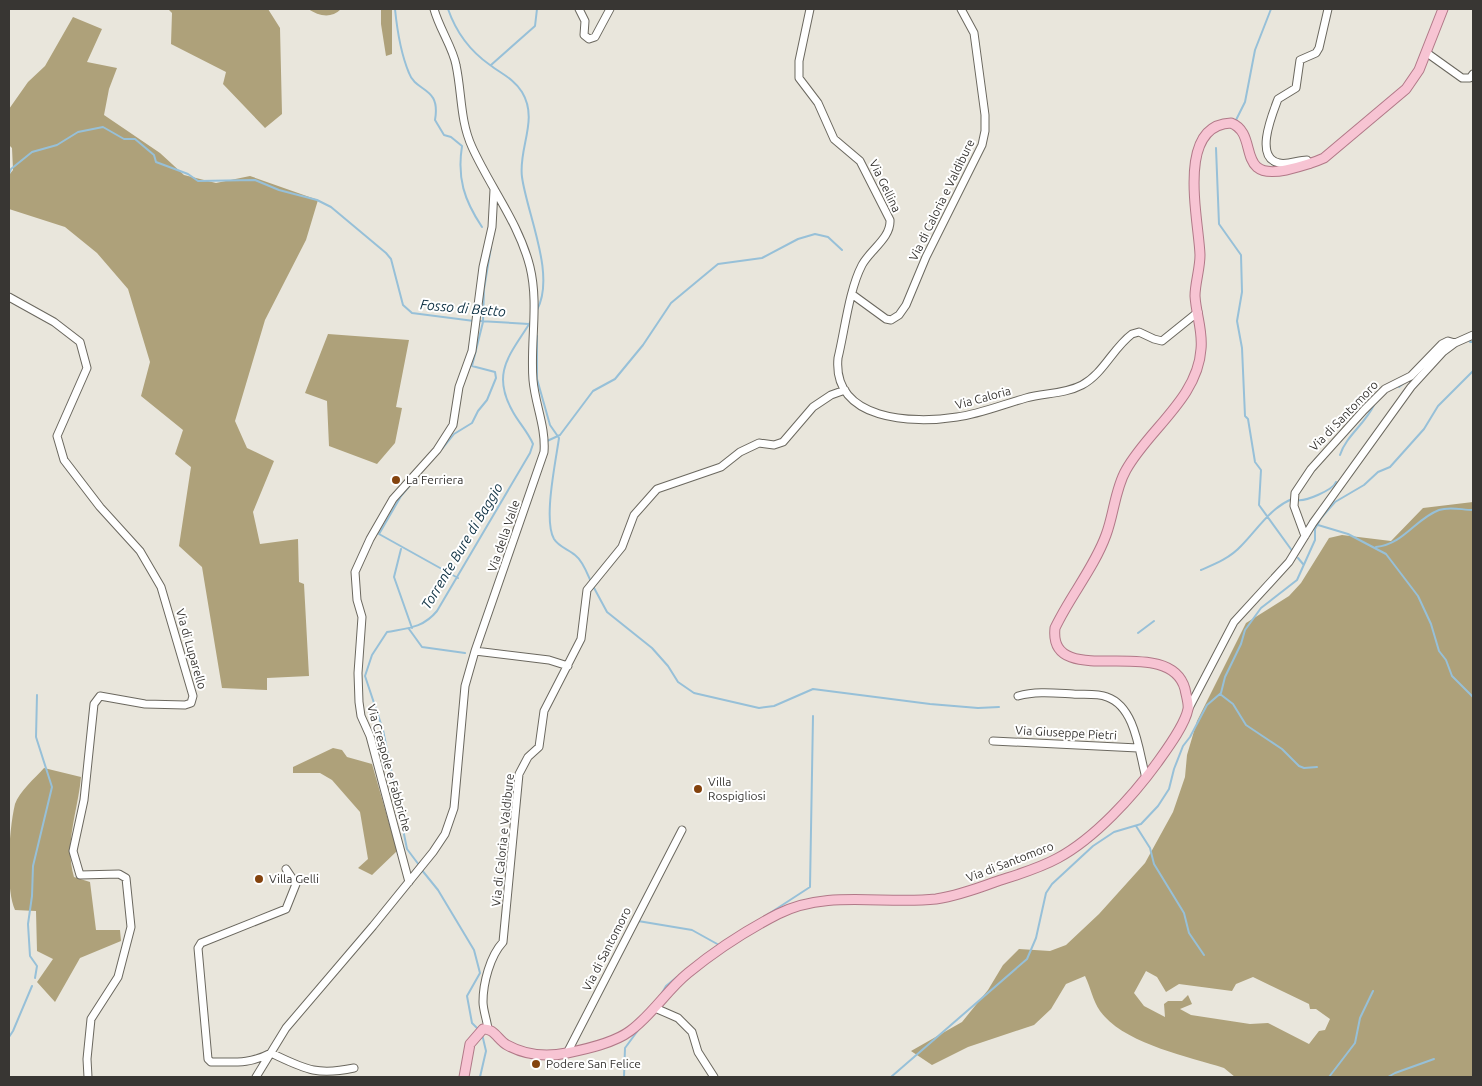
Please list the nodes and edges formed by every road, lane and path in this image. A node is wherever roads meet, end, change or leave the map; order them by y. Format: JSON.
{"nodes":[{"id":1,"x":434,"y":9,"type":"edge"},
{"id":2,"x":580,"y":9,"type":"edge"},
{"id":3,"x":610,"y":9,"type":"edge"},
{"id":4,"x":810,"y":9,"type":"edge"},
{"id":5,"x":961,"y":9,"type":"edge"},
{"id":6,"x":1328,"y":9,"type":"edge"},
{"id":7,"x":1443,"y":9,"type":"edge"},
{"id":8,"x":1426,"y":52,"type":"junction"},
{"id":9,"x":1473,"y":74,"type":"edge"},
{"id":10,"x":1310,"y":164,"type":"junction"},
{"id":11,"x":494,"y":189,"type":"junction"},
{"id":12,"x":852,"y":295,"type":"junction"},
{"id":13,"x":9,"y":297,"type":"edge"},
{"id":14,"x":1198,"y":312,"type":"junction"},
{"id":15,"x":1473,"y":335,"type":"edge"},
{"id":16,"x":1455,"y":343,"type":"junction"},
{"id":17,"x":845,"y":390,"type":"junction"},
{"id":18,"x":1305,"y":536,"type":"junction"},
{"id":19,"x":475,"y":651,"type":"junction"},
{"id":20,"x":568,"y":666,"type":"junction"},
{"id":21,"x":1018,"y":696,"type":"dead end"},
{"id":22,"x":1189,"y":708,"type":"junction"},
{"id":23,"x":993,"y":741,"type":"dead end"},
{"id":24,"x":1138,"y":748,"type":"junction"},
{"id":25,"x":1146,"y":778,"type":"junction"},
{"id":26,"x":682,"y":830,"type":"dead end"},
{"id":27,"x":286,"y":869,"type":"dead end"},
{"id":28,"x":409,"y":882,"type":"junction"},
{"id":29,"x":655,"y":1008,"type":"junction"},
{"id":30,"x":482,"y":1032,"type":"junction"},
{"id":31,"x":271,"y":1053,"type":"junction"},
{"id":32,"x":567,"y":1053,"type":"junction"},
{"id":33,"x":354,"y":1068,"type":"dead end"},
{"id":34,"x":88,"y":1077,"type":"edge"},
{"id":35,"x":256,"y":1077,"type":"edge"},
{"id":36,"x":464,"y":1077,"type":"edge"},
{"id":37,"x":714,"y":1077,"type":"edge"}],
"edges":[{"from":1,"to":11,"type":"street"},
{"from":2,"to":3,"type":"street"},
{"from":4,"to":12,"type":"street","name":"Via Gellina"},
{"from":5,"to":12,"type":"street","name":"Via di Caloria e Valdibure"},
{"from":6,"to":10,"type":"street"},
{"from":7,"to":8,"type":"main road"},
{"from":8,"to":9,"type":"street"},
{"from":8,"to":10,"type":"main road"},
{"from":10,"to":14,"type":"main road"},
{"from":11,"to":19,"type":"street","name":"Via della Valle"},
{"from":11,"to":28,"type":"street","name":"Via Crespole e Fabbriche"},
{"from":12,"to":17,"type":"street","name":"Via Caloria"},
{"from":13,"to":34,"type":"street","name":"Via di Luparello"},
{"from":14,"to":17,"type":"street","name":"Via Caloria"},
{"from":14,"to":22,"type":"main road"},
{"from":15,"to":16,"type":"street","name":"Via di Santomoro"},
{"from":16,"to":18,"type":"street","name":"Via di Santomoro"},
{"from":16,"to":18,"type":"street","name":"Via di Santomoro"},
{"from":17,"to":20,"type":"street","name":"Via di Caloria e Valdibure"},
{"from":18,"to":22,"type":"street","name":"Via di Santomoro"},
{"from":19,"to":20,"type":"street"},
{"from":19,"to":28,"type":"street","name":"Via della Valle"},
{"from":20,"to":30,"type":"street","name":"Via di Caloria e Valdibure"},
{"from":21,"to":24,"type":"street"},
{"from":22,"to":25,"type":"main road","name":"Via di Santomoro"},
{"from":23,"to":24,"type":"street","name":"Via Giuseppe Pietri"},
{"from":24,"to":25,"type":"street"},
{"from":25,"to":29,"type":"main road","name":"Via di Santomoro"},
{"from":26,"to":32,"type":"street","name":"Via di Santomoro"},
{"from":27,"to":31,"type":"street"},
{"from":28,"to":31,"type":"street"},
{"from":29,"to":32,"type":"main road","name":"Via di Santomoro"},
{"from":29,"to":37,"type":"street"},
{"from":30,"to":32,"type":"main road","name":"Via di Santomoro"},
{"from":30,"to":36,"type":"main road"},
{"from":31,"to":33,"type":"street"},
{"from":31,"to":35,"type":"street"}]}
